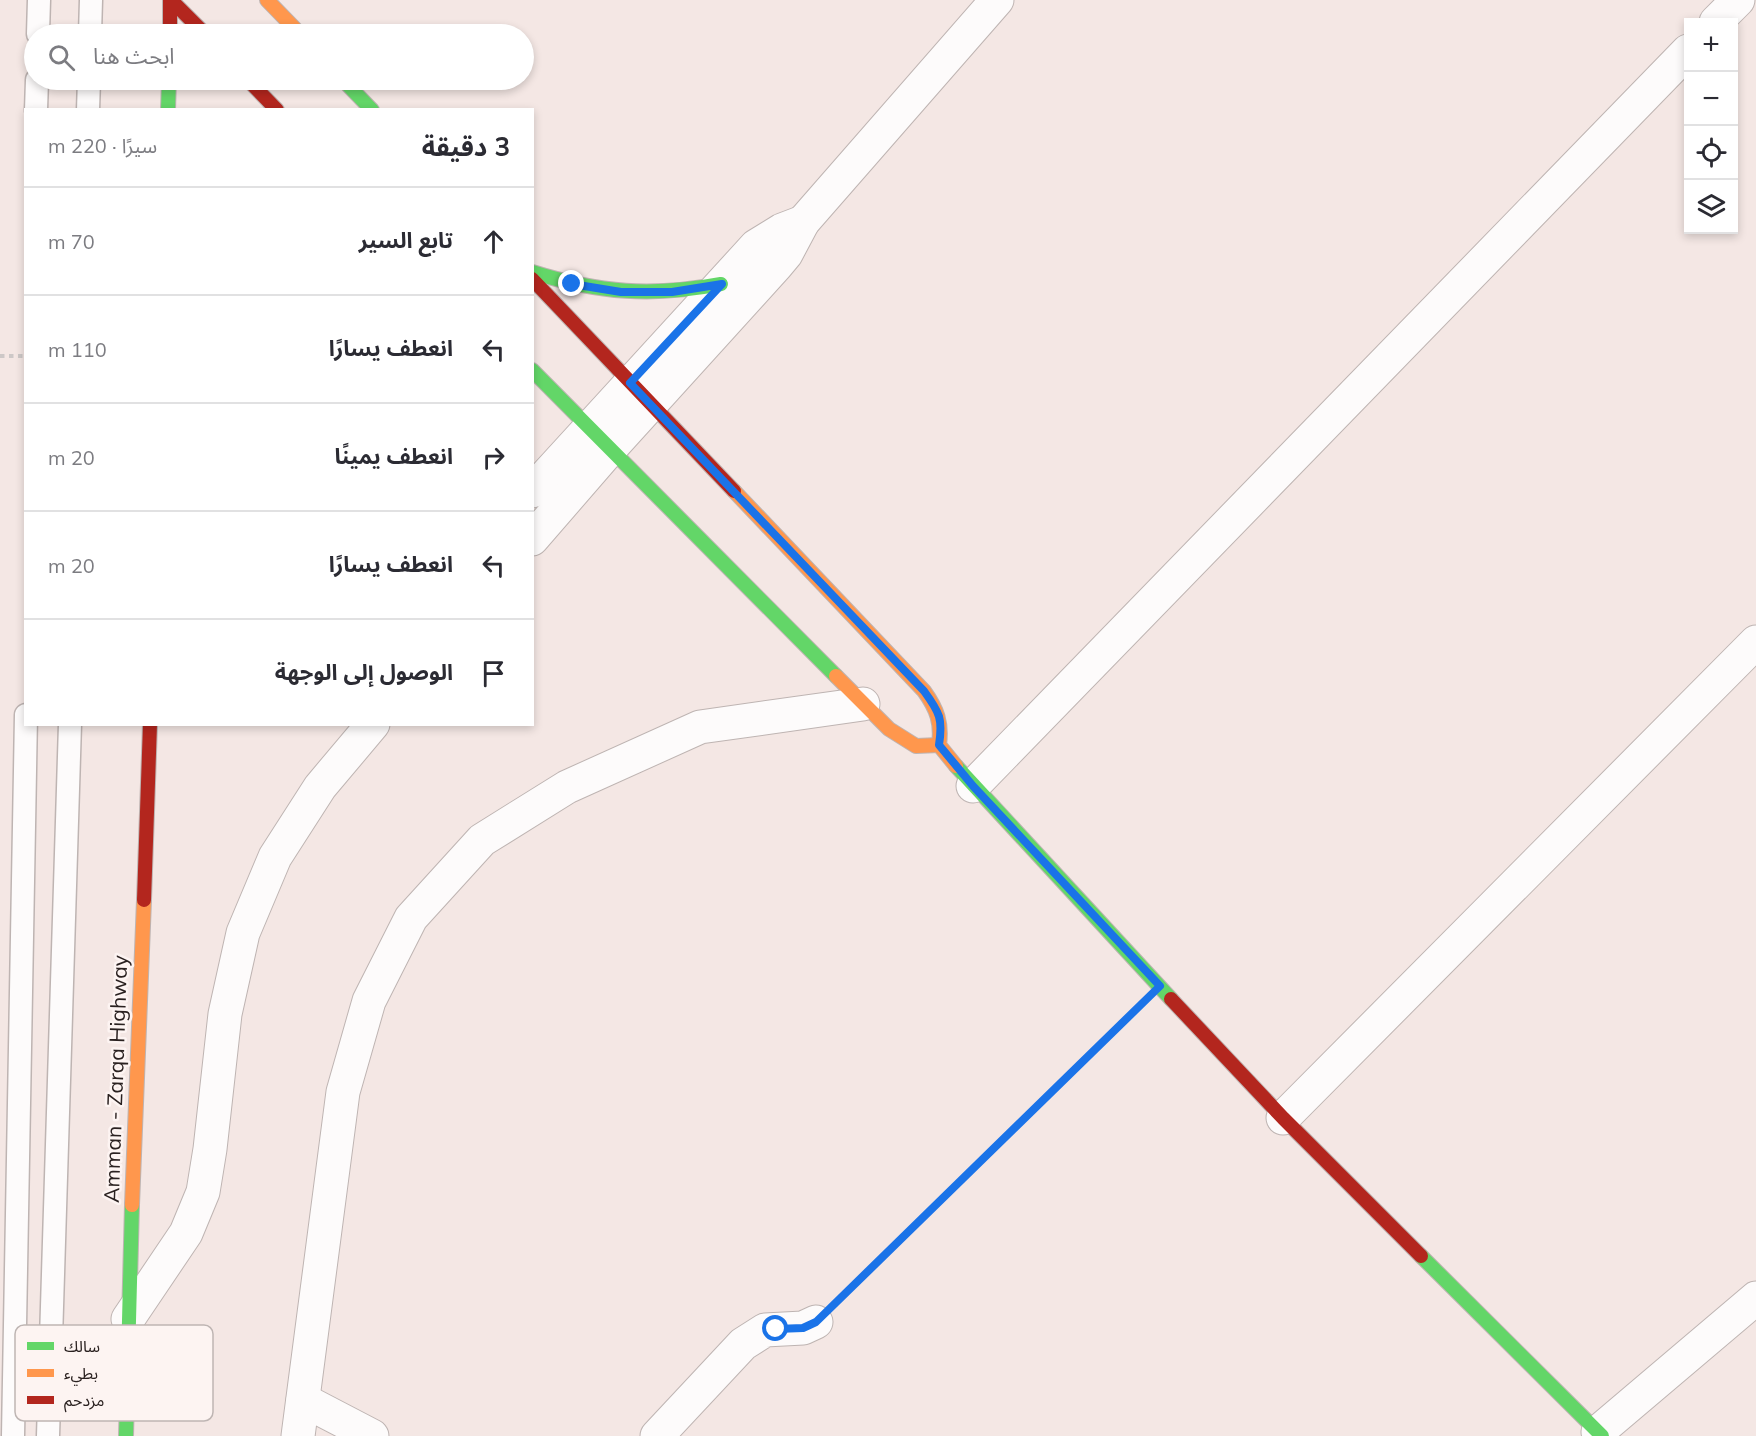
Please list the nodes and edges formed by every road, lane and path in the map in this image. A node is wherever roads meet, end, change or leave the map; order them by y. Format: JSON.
{"nodes":[{"id":1,"x":39,"y":0,"type":"edge"},
{"id":2,"x":91,"y":0,"type":"edge"},
{"id":3,"x":171,"y":0,"type":"edge"},
{"id":4,"x":267,"y":0,"type":"edge"},
{"id":5,"x":1738,"y":0,"type":"edge"},
{"id":6,"x":993,"y":1,"type":"edge"},
{"id":7,"x":1720,"y":18,"type":"edge"},
{"id":8,"x":38,"y":24,"type":"edge"},
{"id":9,"x":90,"y":24,"type":"edge"},
{"id":10,"x":170,"y":24,"type":"edge"},
{"id":11,"x":194,"y":24,"type":"edge"},
{"id":12,"x":290,"y":24,"type":"edge"},
{"id":13,"x":1684,"y":56,"type":"edge"},
{"id":14,"x":37,"y":90,"type":"edge"},
{"id":15,"x":89,"y":90,"type":"edge"},
{"id":16,"x":169,"y":90,"type":"edge"},
{"id":17,"x":258,"y":90,"type":"edge"},
{"id":18,"x":353,"y":90,"type":"edge"},
{"id":19,"x":370,"y":107,"type":"edge"},
{"id":20,"x":36,"y":108,"type":"edge"},
{"id":21,"x":88,"y":108,"type":"edge"},
{"id":22,"x":169,"y":108,"type":"edge"},
{"id":23,"x":275,"y":108,"type":"edge"},
{"id":24,"x":803,"y":222,"type":"junction"},
{"id":25,"x":534,"y":273,"type":"edge"},
{"id":26,"x":534,"y":281,"type":"edge"},
{"id":27,"x":722,"y":284,"type":"junction"},
{"id":28,"x":0,"y":356,"type":"edge"},
{"id":29,"x":24,"y":356,"type":"edge"},
{"id":30,"x":534,"y":372,"type":"edge"},
{"id":31,"x":640,"y":394,"type":"junction"},
{"id":32,"x":599,"y":439,"type":"junction"},
{"id":33,"x":534,"y":489,"type":"edge"},
{"id":34,"x":534,"y":536,"type":"edge"},
{"id":35,"x":1756,"y":642,"type":"edge"},
{"id":36,"x":863,"y":704,"type":"junction"},
{"id":37,"x":26,"y":726,"type":"edge"},
{"id":38,"x":70,"y":726,"type":"edge"},
{"id":39,"x":150,"y":726,"type":"edge"},
{"id":40,"x":372,"y":726,"type":"edge"},
{"id":41,"x":939,"y":745,"type":"junction"},
{"id":42,"x":973,"y":786,"type":"junction"},
{"id":43,"x":1160,"y":986,"type":"junction"},
{"id":44,"x":1283,"y":1118,"type":"junction"},
{"id":45,"x":1756,"y":1298,"type":"edge"},
{"id":46,"x":128,"y":1319,"type":"junction"},
{"id":47,"x":816,"y":1322,"type":"joint"},
{"id":48,"x":15,"y":1325,"type":"edge"},
{"id":49,"x":15,"y":1325,"type":"edge"},
{"id":50,"x":51,"y":1325,"type":"edge"},
{"id":51,"x":128,"y":1325,"type":"edge"},
{"id":52,"x":303,"y":1400,"type":"junction"},
{"id":53,"x":48,"y":1421,"type":"edge"},
{"id":54,"x":126,"y":1421,"type":"edge"},
{"id":55,"x":1600,"y":1434,"type":"edge"},
{"id":56,"x":13,"y":1436,"type":"edge"},
{"id":57,"x":48,"y":1436,"type":"edge"},
{"id":58,"x":126,"y":1436,"type":"edge"},
{"id":59,"x":298,"y":1436,"type":"edge"},
{"id":60,"x":372,"y":1436,"type":"edge"},
{"id":61,"x":657,"y":1436,"type":"edge"}],
"edges":[{"from":1,"to":8,"type":"lane"},
{"from":2,"to":9,"type":"lane"},
{"from":3,"to":10,"type":"main road"},
{"from":3,"to":11,"type":"main road"},
{"from":4,"to":12,"type":"main road"},
{"from":5,"to":7,"type":"street"},
{"from":6,"to":24,"type":"street"},
{"from":13,"to":42,"type":"street"},
{"from":14,"to":20,"type":"lane"},
{"from":15,"to":21,"type":"lane"},
{"from":16,"to":22,"type":"main road"},
{"from":17,"to":23,"type":"main road"},
{"from":18,"to":19,"type":"main road"},
{"from":24,"to":27,"type":"street"},
{"from":24,"to":31,"type":"street"},
{"from":25,"to":27,"type":"main road"},
{"from":26,"to":31,"type":"main road"},
{"from":27,"to":31,"type":"street"},
{"from":28,"to":29,"type":"path"},
{"from":30,"to":32,"type":"main road"},
{"from":31,"to":32,"type":"street"},
{"from":31,"to":41,"type":"main road"},
{"from":32,"to":33,"type":"street"},
{"from":32,"to":34,"type":"street"},
{"from":32,"to":36,"type":"main road"},
{"from":35,"to":44,"type":"street"},
{"from":36,"to":41,"type":"main road"},
{"from":36,"to":52,"type":"street"},
{"from":37,"to":49,"type":"lane"},
{"from":38,"to":50,"type":"lane"},
{"from":39,"to":46,"type":"main road","name":"Amman - Zarqa Highway"},
{"from":40,"to":46,"type":"street"},
{"from":41,"to":42,"type":"main road"},
{"from":42,"to":43,"type":"main road"},
{"from":43,"to":44,"type":"main road"},
{"from":43,"to":47,"type":"path"},
{"from":44,"to":55,"type":"main road"},
{"from":45,"to":55,"type":"street"},
{"from":46,"to":51,"type":"main road","name":"Amman - Zarqa Highway"},
{"from":47,"to":61,"type":"street"},
{"from":48,"to":56,"type":"lane"},
{"from":52,"to":59,"type":"street"},
{"from":52,"to":60,"type":"street"},
{"from":53,"to":57,"type":"lane"},
{"from":54,"to":58,"type":"main road","name":"Amman - Zarqa Highway"}]}
